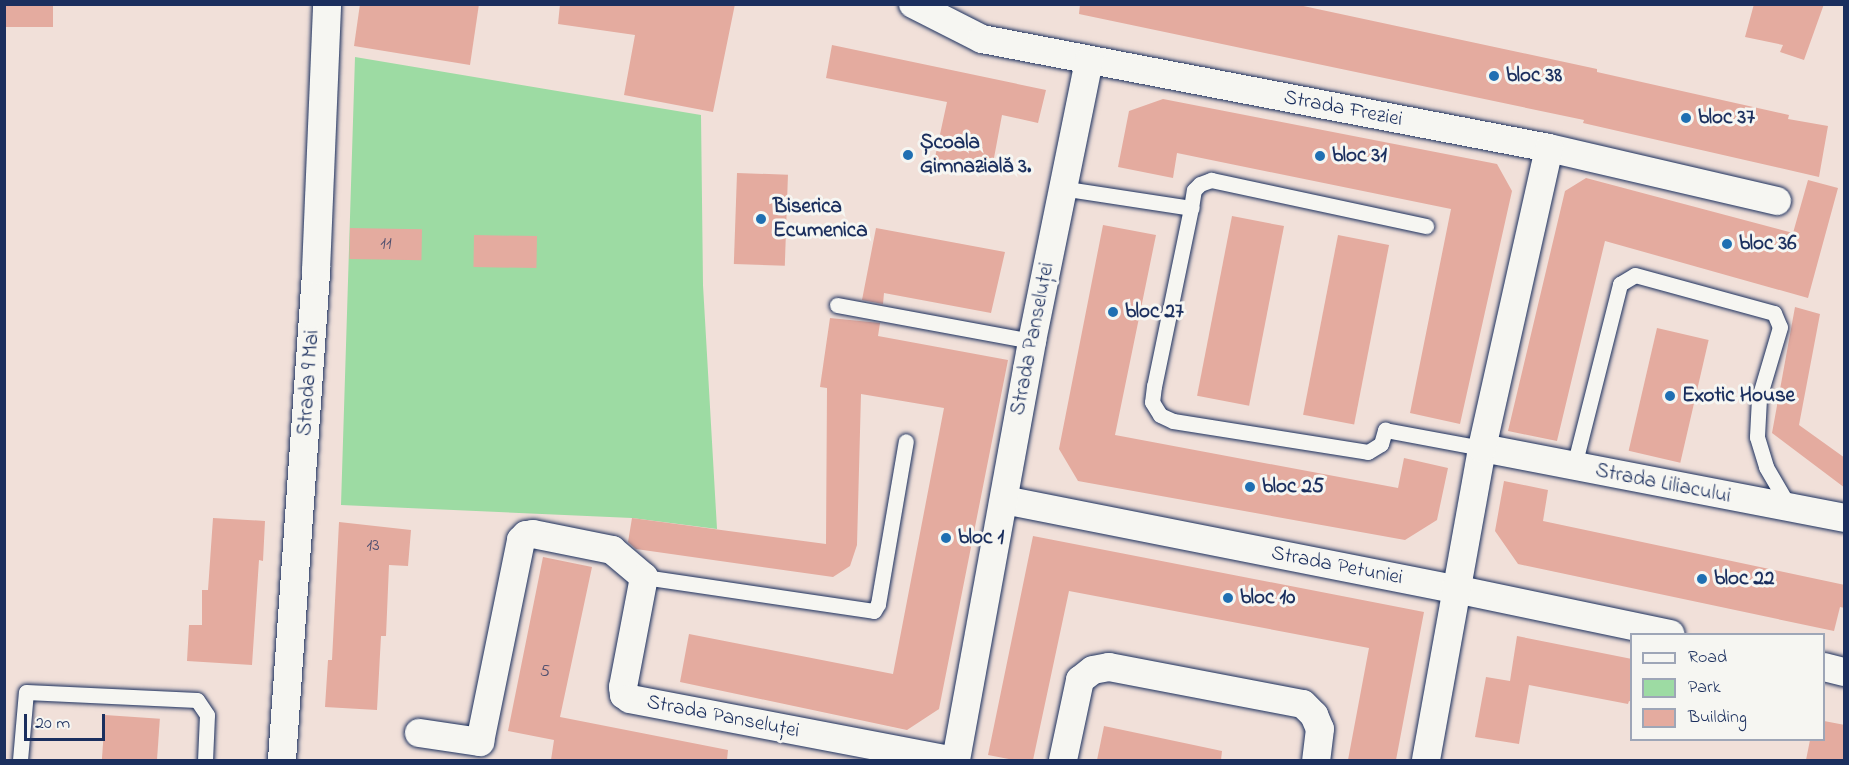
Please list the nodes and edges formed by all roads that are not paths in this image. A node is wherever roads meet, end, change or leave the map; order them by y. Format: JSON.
{"nodes":[{"id":1,"x":327,"y":4,"type":"edge"},
{"id":2,"x":913,"y":4,"type":"edge"},
{"id":3,"x":1089,"y":61,"type":"junction"},
{"id":4,"x":1549,"y":147,"type":"junction"},
{"id":5,"x":1061,"y":188,"type":"junction"},
{"id":6,"x":1777,"y":201,"type":"dead end"},
{"id":7,"x":1191,"y":208,"type":"junction"},
{"id":8,"x":1426,"y":226,"type":"dead end"},
{"id":9,"x":837,"y":305,"type":"dead end"},
{"id":10,"x":1032,"y":341,"type":"junction"},
{"id":11,"x":906,"y":441,"type":"dead end"},
{"id":12,"x":1482,"y":448,"type":"junction"},
{"id":13,"x":1574,"y":466,"type":"junction"},
{"id":14,"x":1004,"y":500,"type":"junction"},
{"id":15,"x":1790,"y":508,"type":"junction"},
{"id":16,"x":1845,"y":518,"type":"edge"},
{"id":17,"x":644,"y":577,"type":"junction"},
{"id":18,"x":1455,"y":589,"type":"junction"},
{"id":19,"x":1665,"y":633,"type":"edge"},
{"id":20,"x":1825,"y":667,"type":"edge"},
{"id":21,"x":1845,"y":672,"type":"edge"},
{"id":22,"x":419,"y":733,"type":"dead end"},
{"id":23,"x":20,"y":760,"type":"edge"},
{"id":24,"x":206,"y":760,"type":"edge"},
{"id":25,"x":282,"y":760,"type":"edge"},
{"id":26,"x":950,"y":760,"type":"edge"},
{"id":27,"x":956,"y":760,"type":"edge"},
{"id":28,"x":1063,"y":760,"type":"edge"},
{"id":29,"x":1316,"y":760,"type":"edge"},
{"id":30,"x":1426,"y":760,"type":"edge"}],
"edges":[{"from":1,"to":25,"type":"street","name":"Strada 9 Mai"},
{"from":2,"to":3,"type":"street","name":"Strada Freziei"},
{"from":3,"to":4,"type":"street","name":"Strada Freziei"},
{"from":3,"to":5,"type":"street","name":"Strada Panseluței"},
{"from":4,"to":6,"type":"street","name":"Strada Freziei"},
{"from":4,"to":12,"type":"street"},
{"from":5,"to":7,"type":"lane"},
{"from":5,"to":10,"type":"street","name":"Strada Panseluței"},
{"from":7,"to":8,"type":"lane"},
{"from":7,"to":12,"type":"lane"},
{"from":9,"to":10,"type":"lane"},
{"from":10,"to":14,"type":"street","name":"Strada Panseluței"},
{"from":11,"to":17,"type":"lane"},
{"from":12,"to":13,"type":"street","name":"Strada Liliacului"},
{"from":12,"to":18,"type":"street"},
{"from":13,"to":15,"type":"street","name":"Strada Liliacului"},
{"from":13,"to":15,"type":"lane"},
{"from":14,"to":18,"type":"street","name":"Strada Petuniei"},
{"from":14,"to":27,"type":"street","name":"Strada Panseluței"},
{"from":15,"to":16,"type":"street","name":"Strada Liliacului"},
{"from":17,"to":22,"type":"street"},
{"from":17,"to":26,"type":"street","name":"Strada Panseluței"},
{"from":18,"to":19,"type":"street","name":"Strada Petuniei"},
{"from":18,"to":30,"type":"street"},
{"from":20,"to":21,"type":"street"},
{"from":23,"to":24,"type":"lane"},
{"from":28,"to":29,"type":"street"}]}
